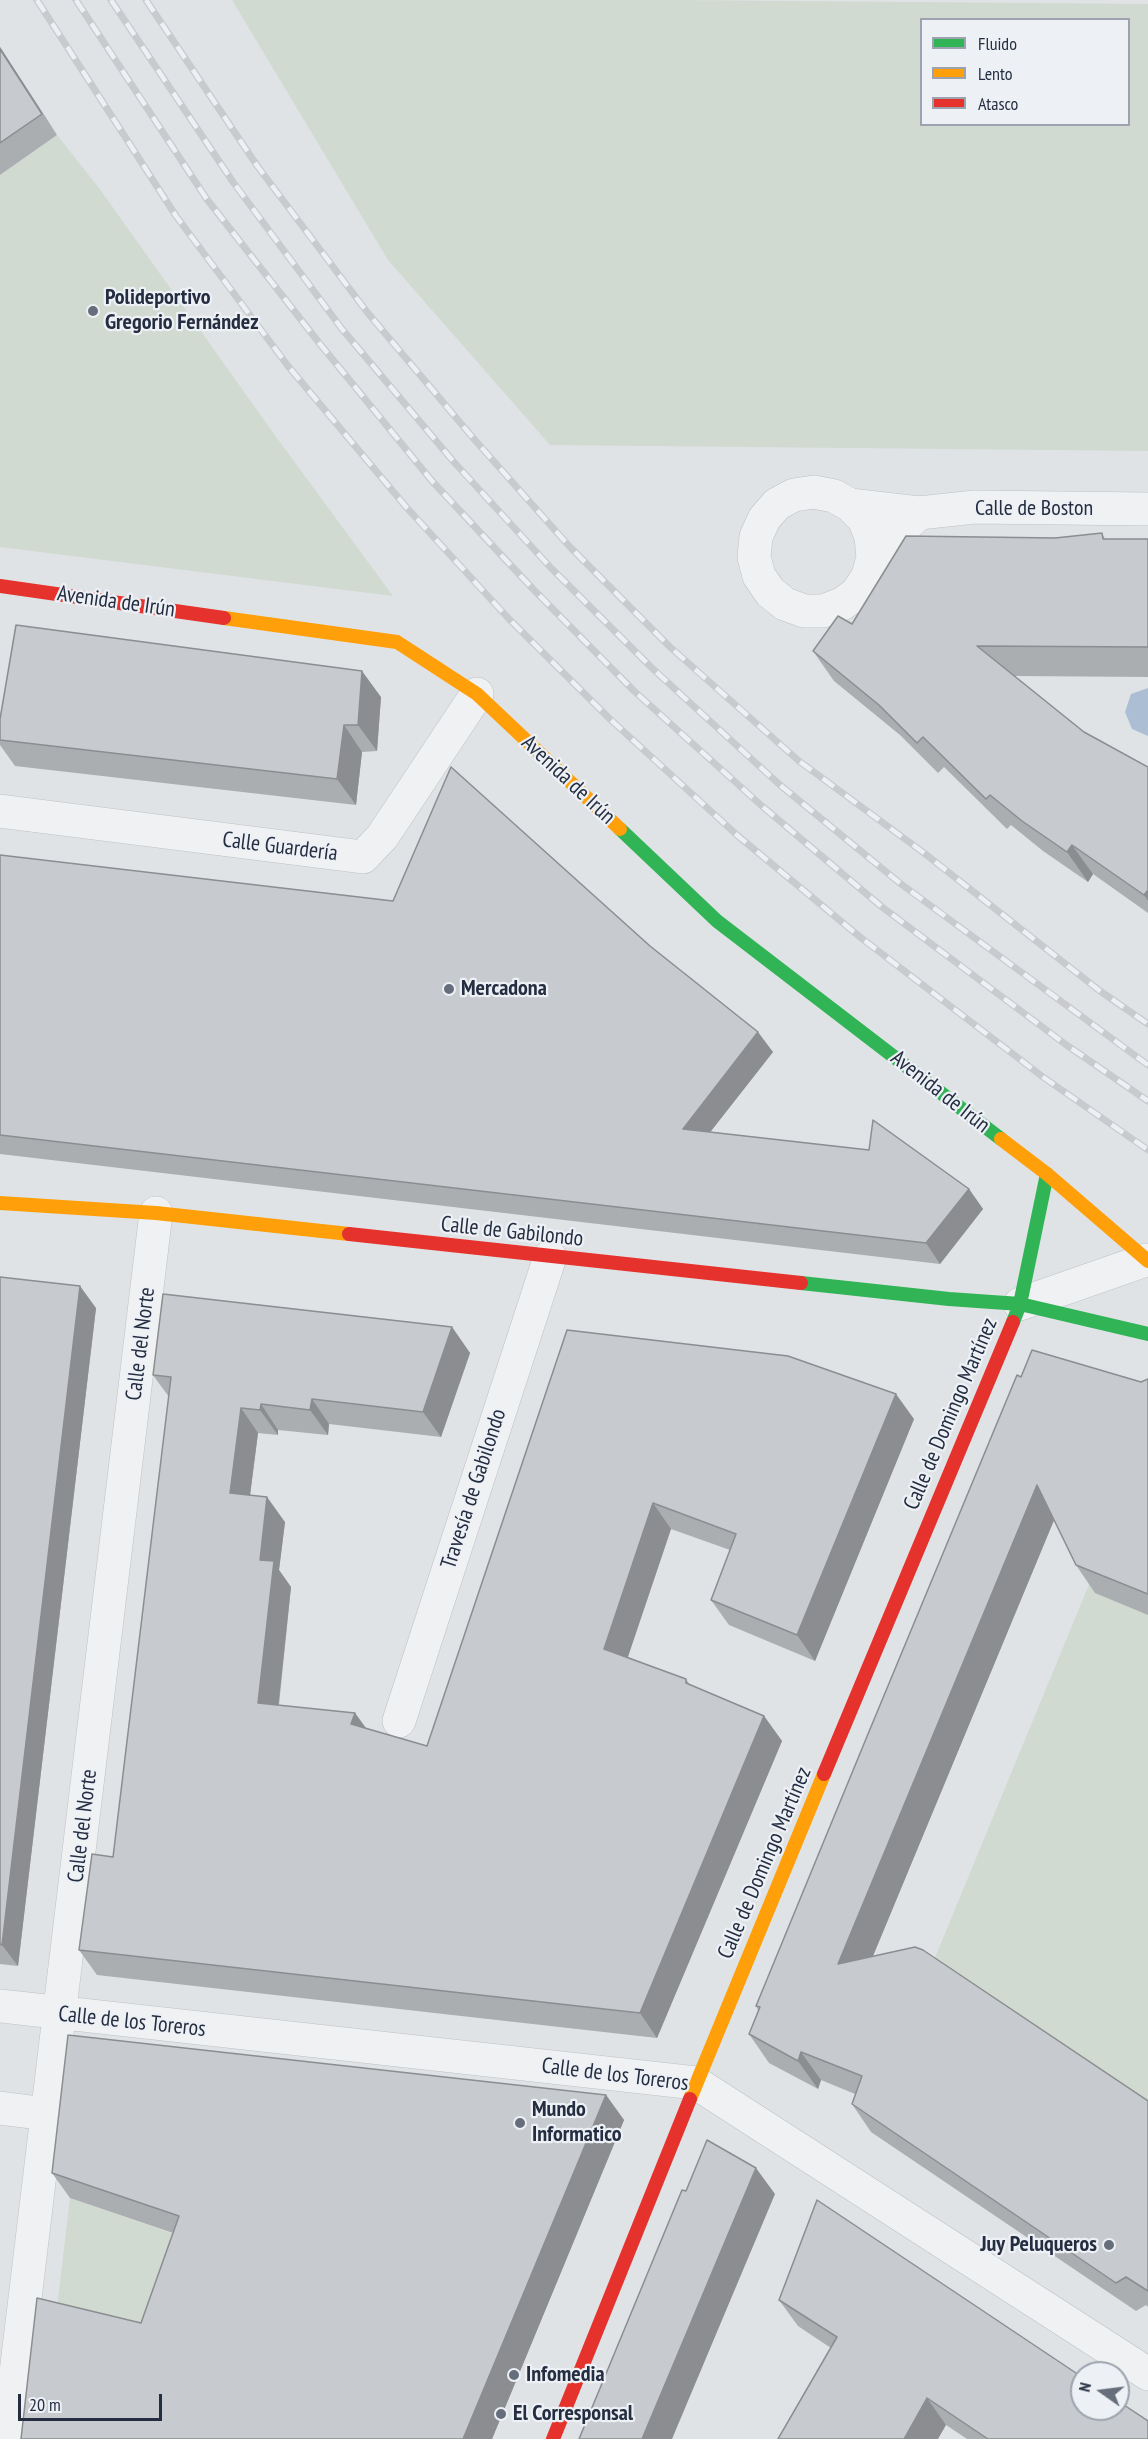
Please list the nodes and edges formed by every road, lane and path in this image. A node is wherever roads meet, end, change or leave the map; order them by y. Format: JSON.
{"nodes":[{"id":1,"x":850,"y":505,"type":"junction"},
{"id":2,"x":1148,"y":509,"type":"edge"},
{"id":3,"x":919,"y":513,"type":"junction"},
{"id":4,"x":873,"y":557,"type":"junction"},
{"id":5,"x":0,"y":586,"type":"edge"},
{"id":6,"x":477,"y":694,"type":"junction"},
{"id":7,"x":0,"y":811,"type":"edge"},
{"id":8,"x":1047,"y":1174,"type":"junction"},
{"id":9,"x":0,"y":1203,"type":"edge"},
{"id":10,"x":156,"y":1213,"type":"junction"},
{"id":11,"x":549,"y":1257,"type":"junction"},
{"id":12,"x":1147,"y":1260,"type":"edge"},
{"id":13,"x":1020,"y":1304,"type":"junction"},
{"id":14,"x":1148,"y":1334,"type":"edge"},
{"id":15,"x":399,"y":1721,"type":"dead end"},
{"id":16,"x":0,"y":2006,"type":"edge"},
{"id":17,"x":60,"y":2014,"type":"junction"},
{"id":18,"x":696,"y":2083,"type":"junction"},
{"id":19,"x":0,"y":2108,"type":"edge"},
{"id":20,"x":46,"y":2114,"type":"junction"},
{"id":21,"x":1148,"y":2374,"type":"edge"},
{"id":22,"x":8,"y":2439,"type":"edge"},
{"id":23,"x":553,"y":2439,"type":"edge"}],
"edges":[{"from":1,"to":3,"type":"street","name":"Calle de Boston"},
{"from":1,"to":4,"type":"street"},
{"from":1,"to":4,"type":"street","name":"Calle de Boston"},
{"from":2,"to":3,"type":"street","name":"Calle de Boston"},
{"from":3,"to":4,"type":"street","name":"Calle de Boston"},
{"from":5,"to":6,"type":"street","name":"Avenida de Irún"},
{"from":6,"to":7,"type":"street","name":"Calle Guardería"},
{"from":6,"to":8,"type":"street","name":"Avenida de Irún"},
{"from":8,"to":12,"type":"street","name":"Avenida de Irún"},
{"from":8,"to":13,"type":"street"},
{"from":9,"to":10,"type":"street","name":"Calle de Gabilondo"},
{"from":10,"to":11,"type":"street","name":"Calle de Gabilondo"},
{"from":10,"to":17,"type":"street","name":"Calle del Norte"},
{"from":11,"to":13,"type":"street","name":"Calle de Gabilondo"},
{"from":11,"to":15,"type":"street","name":"Travesía de Gabilondo"},
{"from":12,"to":13,"type":"street","name":"Avenida de Irún"},
{"from":13,"to":14,"type":"street"},
{"from":13,"to":18,"type":"street","name":"Calle de Domingo Martínez"},
{"from":16,"to":17,"type":"street","name":"Calle de los Toreros"},
{"from":17,"to":18,"type":"street","name":"Calle de los Toreros"},
{"from":17,"to":20,"type":"street","name":"Calle del Norte"},
{"from":18,"to":21,"type":"street","name":"Calle de los Toreros"},
{"from":18,"to":23,"type":"street","name":"Calle de Domingo Martínez"},
{"from":19,"to":20,"type":"street"},
{"from":20,"to":22,"type":"street","name":"Calle del Norte"}]}
